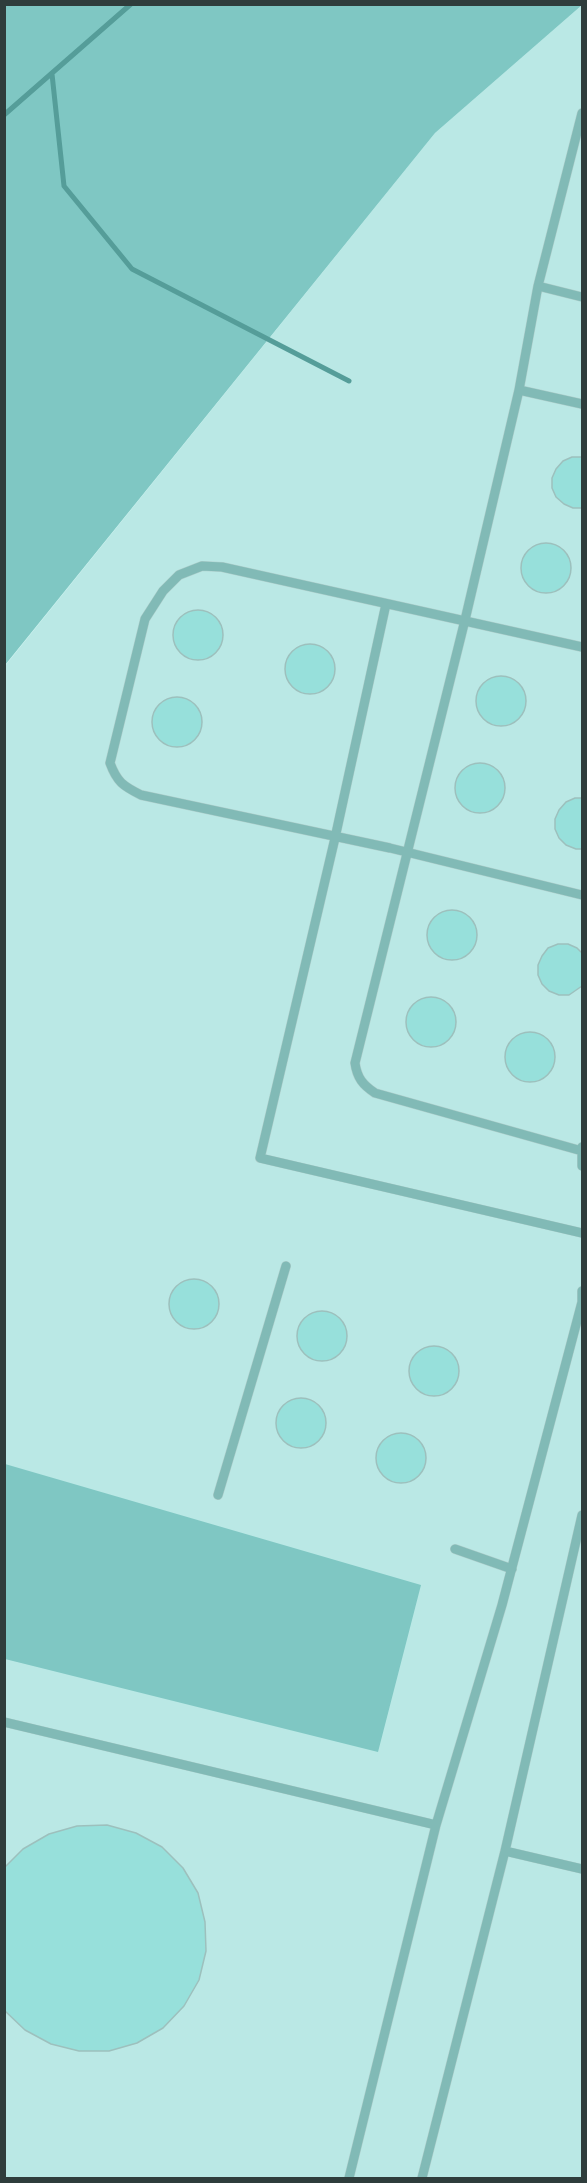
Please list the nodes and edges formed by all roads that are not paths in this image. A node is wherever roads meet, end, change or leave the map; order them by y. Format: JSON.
{"nodes":[{"id":1,"x":582,"y":112,"type":"edge"},
{"id":2,"x":538,"y":286,"type":"junction"},
{"id":3,"x":582,"y":297,"type":"edge"},
{"id":4,"x":519,"y":390,"type":"junction"},
{"id":5,"x":582,"y":404,"type":"edge"},
{"id":6,"x":386,"y":604,"type":"junction"},
{"id":7,"x":465,"y":620,"type":"junction"},
{"id":8,"x":582,"y":647,"type":"edge"},
{"id":9,"x":335,"y":838,"type":"junction"},
{"id":10,"x":407,"y":853,"type":"junction"},
{"id":11,"x":582,"y":895,"type":"edge"},
{"id":12,"x":582,"y":1149,"type":"edge"},
{"id":13,"x":582,"y":1166,"type":"edge"},
{"id":14,"x":582,"y":1233,"type":"edge"},
{"id":15,"x":286,"y":1266,"type":"dead end"},
{"id":16,"x":582,"y":1291,"type":"edge"},
{"id":17,"x":582,"y":1302,"type":"edge"},
{"id":18,"x":218,"y":1495,"type":"dead end"},
{"id":19,"x":582,"y":1515,"type":"edge"},
{"id":20,"x":455,"y":1549,"type":"dead end"},
{"id":21,"x":512,"y":1569,"type":"junction"},
{"id":22,"x":4,"y":1722,"type":"edge"},
{"id":23,"x":436,"y":1825,"type":"junction"},
{"id":24,"x":505,"y":1851,"type":"junction"},
{"id":25,"x":582,"y":1869,"type":"edge"},
{"id":26,"x":349,"y":2178,"type":"edge"},
{"id":27,"x":422,"y":2178,"type":"edge"}],
"edges":[{"from":1,"to":2,"type":"lane"},
{"from":2,"to":3,"type":"lane"},
{"from":2,"to":4,"type":"lane"},
{"from":4,"to":5,"type":"lane"},
{"from":4,"to":7,"type":"lane"},
{"from":6,"to":7,"type":"lane"},
{"from":6,"to":9,"type":"lane"},
{"from":6,"to":9,"type":"lane"},
{"from":7,"to":8,"type":"lane"},
{"from":7,"to":10,"type":"lane"},
{"from":9,"to":10,"type":"lane"},
{"from":9,"to":14,"type":"lane"},
{"from":10,"to":11,"type":"lane"},
{"from":10,"to":12,"type":"lane"},
{"from":12,"to":13,"type":"lane"},
{"from":15,"to":18,"type":"lane"},
{"from":16,"to":17,"type":"lane"},
{"from":17,"to":21,"type":"lane"},
{"from":19,"to":24,"type":"lane"},
{"from":20,"to":21,"type":"lane"},
{"from":21,"to":23,"type":"lane"},
{"from":22,"to":23,"type":"lane"},
{"from":23,"to":26,"type":"lane"},
{"from":24,"to":25,"type":"lane"},
{"from":24,"to":27,"type":"lane"}]}
